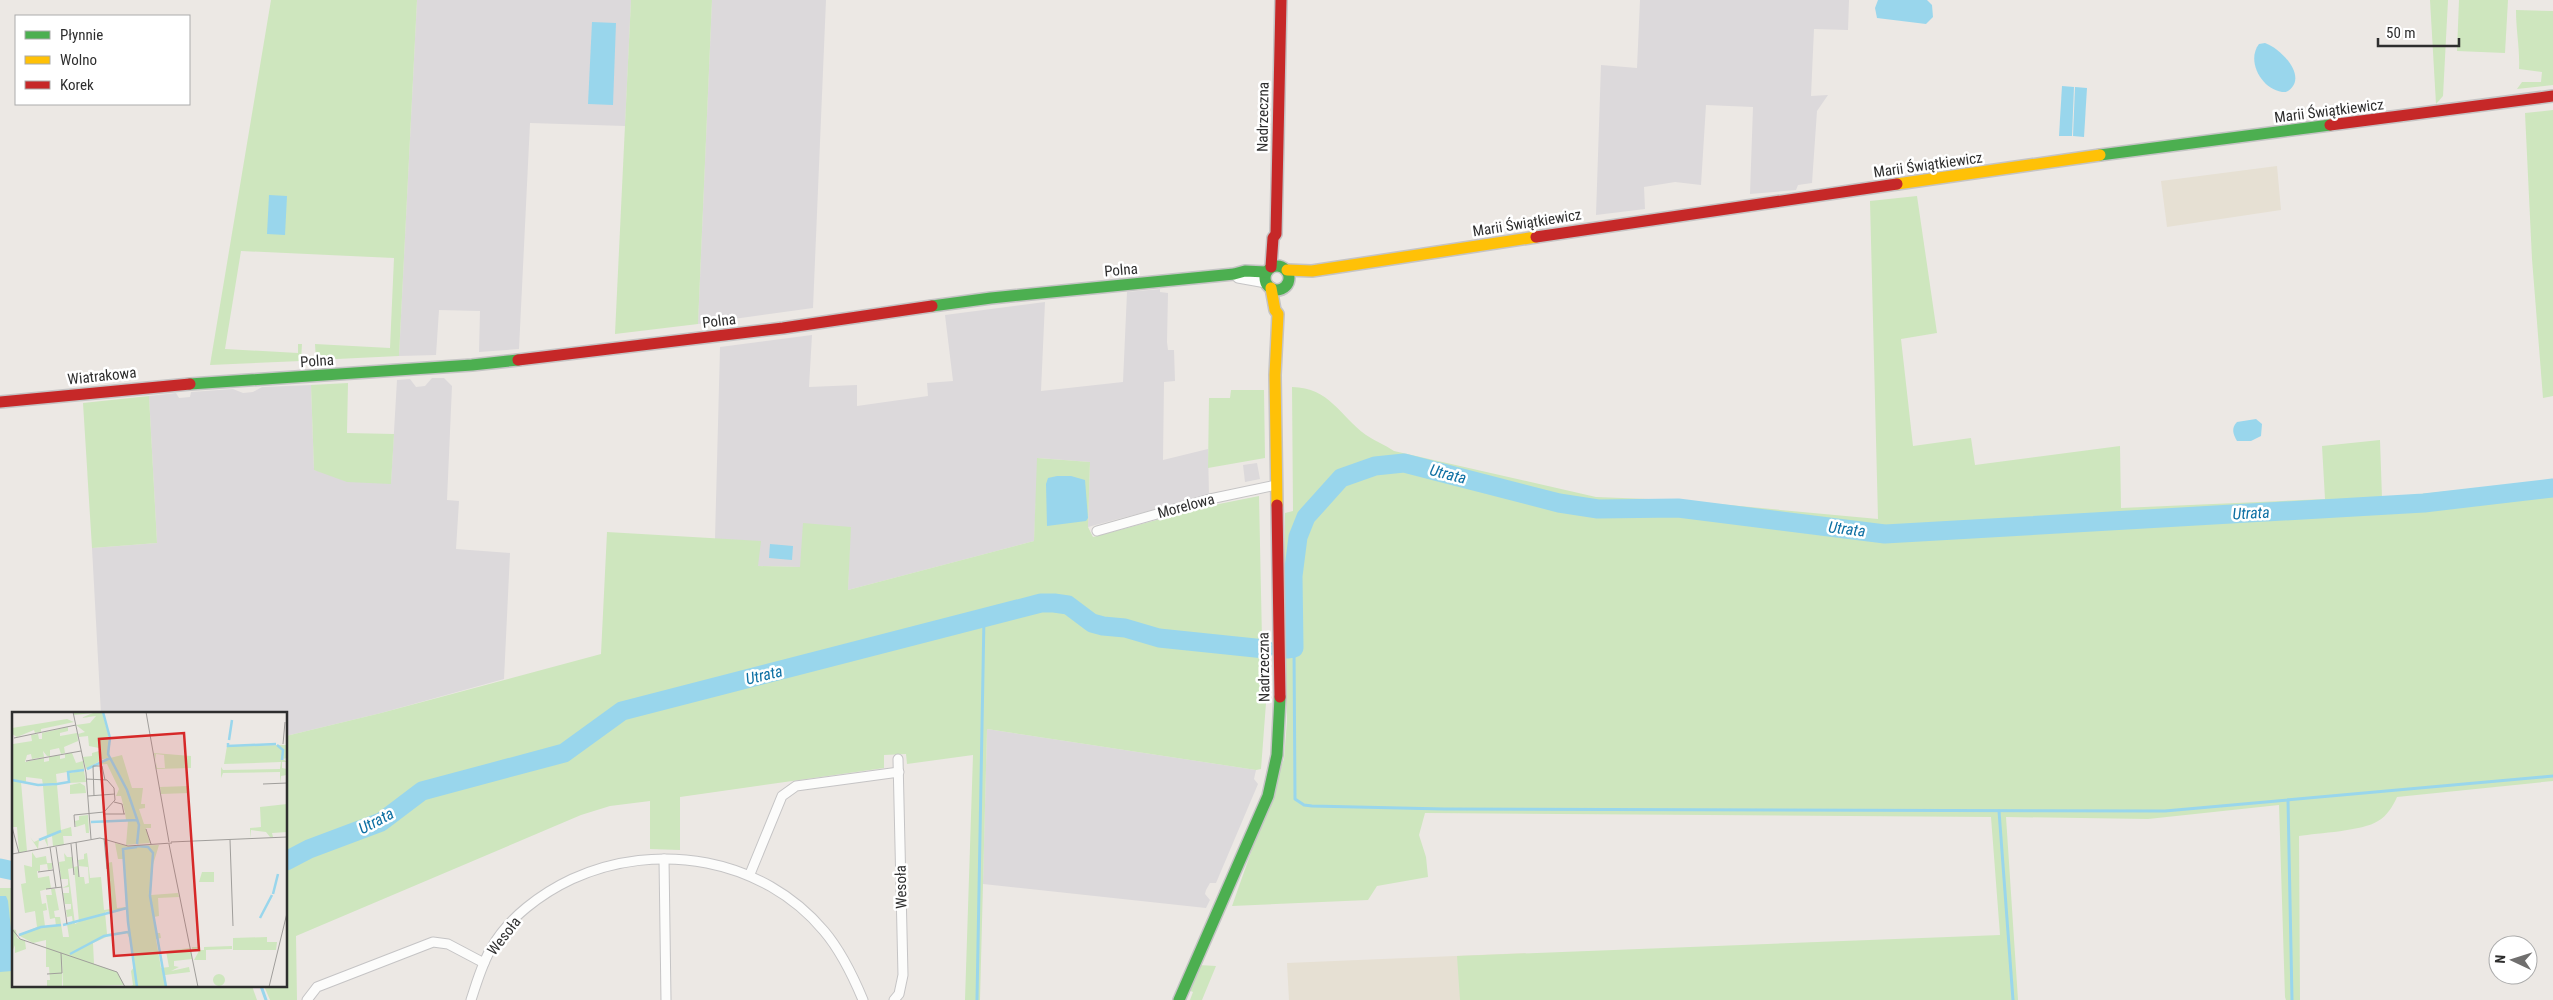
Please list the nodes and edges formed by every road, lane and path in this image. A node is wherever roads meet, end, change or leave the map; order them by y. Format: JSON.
{"nodes":[{"id":1,"x":1281,"y":0,"type":"edge"},
{"id":2,"x":2553,"y":96,"type":"edge"},
{"id":3,"x":1277,"y":277,"type":"junction"},
{"id":4,"x":207,"y":382,"type":"joint"},
{"id":5,"x":0,"y":402,"type":"edge"},
{"id":6,"x":1276,"y":486,"type":"junction"},
{"id":7,"x":1097,"y":531,"type":"dead end"},
{"id":8,"x":898,"y":759,"type":"dead end"},
{"id":9,"x":899,"y":772,"type":"junction"},
{"id":10,"x":664,"y":859,"type":"junction"},
{"id":11,"x":750,"y":874,"type":"junction"},
{"id":12,"x":484,"y":963,"type":"junction"},
{"id":13,"x":307,"y":1000,"type":"edge"},
{"id":14,"x":471,"y":1000,"type":"edge"},
{"id":15,"x":666,"y":1000,"type":"edge"},
{"id":16,"x":863,"y":1000,"type":"edge"},
{"id":17,"x":894,"y":1000,"type":"edge"},
{"id":18,"x":1179,"y":1000,"type":"edge"}],
"edges":[{"from":1,"to":3,"type":"street","name":"Nadrzeczna"},
{"from":2,"to":3,"type":"street","name":"Marii Świątkiewicz"},
{"from":3,"to":4,"type":"street","name":"Polna"},
{"from":3,"to":6,"type":"street","name":"Nadrzeczna"},
{"from":4,"to":5,"type":"street","name":"Wiatrakowa"},
{"from":6,"to":7,"type":"street","name":"Morelowa"},
{"from":6,"to":18,"type":"street","name":"Nadrzeczna"},
{"from":8,"to":9,"type":"street","name":"Wesoła"},
{"from":9,"to":11,"type":"street"},
{"from":9,"to":17,"type":"street","name":"Wesoła"},
{"from":10,"to":11,"type":"street","name":"Wesoła"},
{"from":10,"to":12,"type":"street","name":"Wesoła"},
{"from":10,"to":15,"type":"street"},
{"from":11,"to":16,"type":"street","name":"Wesoła"},
{"from":12,"to":13,"type":"street","name":"Wesoła"},
{"from":12,"to":14,"type":"street","name":"Wesoła"}]}
